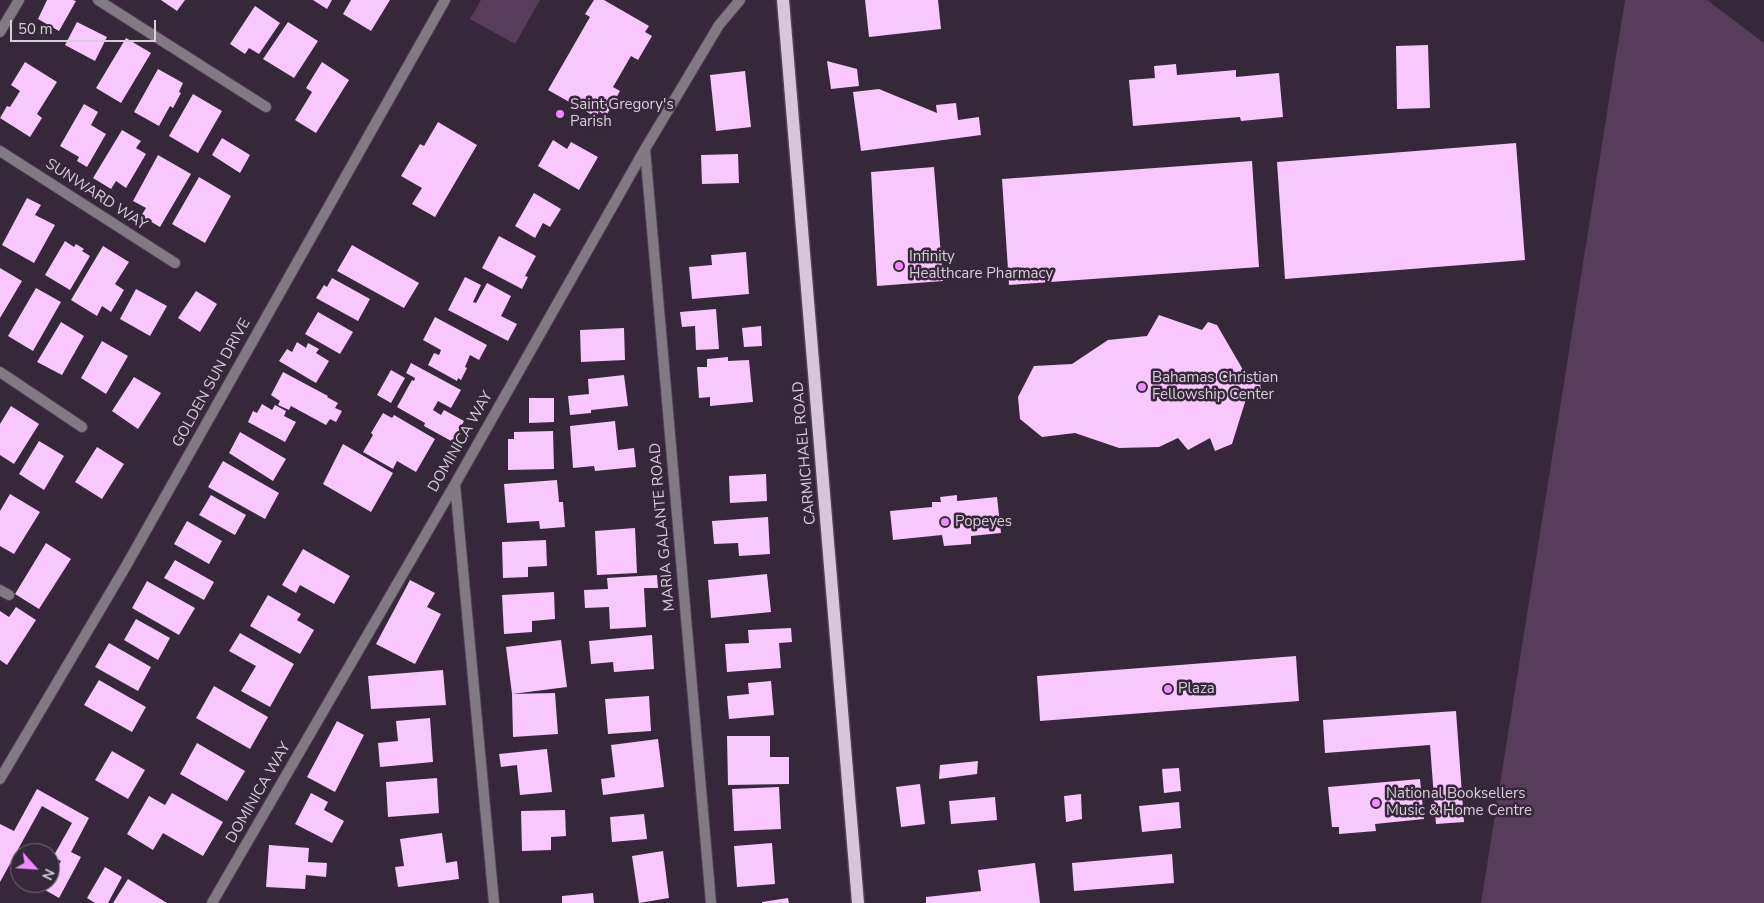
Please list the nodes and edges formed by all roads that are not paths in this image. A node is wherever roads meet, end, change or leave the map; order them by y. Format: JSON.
{"nodes":[{"id":1,"x":19,"y":0,"type":"edge"},
{"id":2,"x":98,"y":0,"type":"edge"},
{"id":3,"x":445,"y":0,"type":"edge"},
{"id":4,"x":740,"y":0,"type":"edge"},
{"id":5,"x":783,"y":0,"type":"edge"},
{"id":6,"x":0,"y":32,"type":"edge"},
{"id":7,"x":266,"y":107,"type":"dead end"},
{"id":8,"x":645,"y":148,"type":"junction"},
{"id":9,"x":0,"y":151,"type":"edge"},
{"id":10,"x":175,"y":263,"type":"dead end"},
{"id":11,"x":0,"y":372,"type":"edge"},
{"id":12,"x":82,"y":427,"type":"dead end"},
{"id":13,"x":455,"y":484,"type":"junction"},
{"id":14,"x":0,"y":779,"type":"edge"},
{"id":15,"x":212,"y":903,"type":"edge"},
{"id":16,"x":494,"y":903,"type":"edge"},
{"id":17,"x":711,"y":903,"type":"edge"},
{"id":18,"x":858,"y":903,"type":"edge"}],
"edges":[{"from":1,"to":6,"type":"street"},
{"from":2,"to":7,"type":"street"},
{"from":3,"to":14,"type":"street","name":"GOLDEN SUN DRIVE"},
{"from":4,"to":8,"type":"street","name":"DOMINICA WAY"},
{"from":5,"to":18,"type":"main road","name":"CARMICHAEL ROAD"},
{"from":8,"to":13,"type":"street","name":"DOMINICA WAY"},
{"from":8,"to":17,"type":"street","name":"MARIA GALANTE ROAD"},
{"from":9,"to":10,"type":"street","name":"SUNWARD WAY"},
{"from":11,"to":12,"type":"street"},
{"from":13,"to":15,"type":"street","name":"DOMINICA WAY"},
{"from":13,"to":16,"type":"street"}]}
